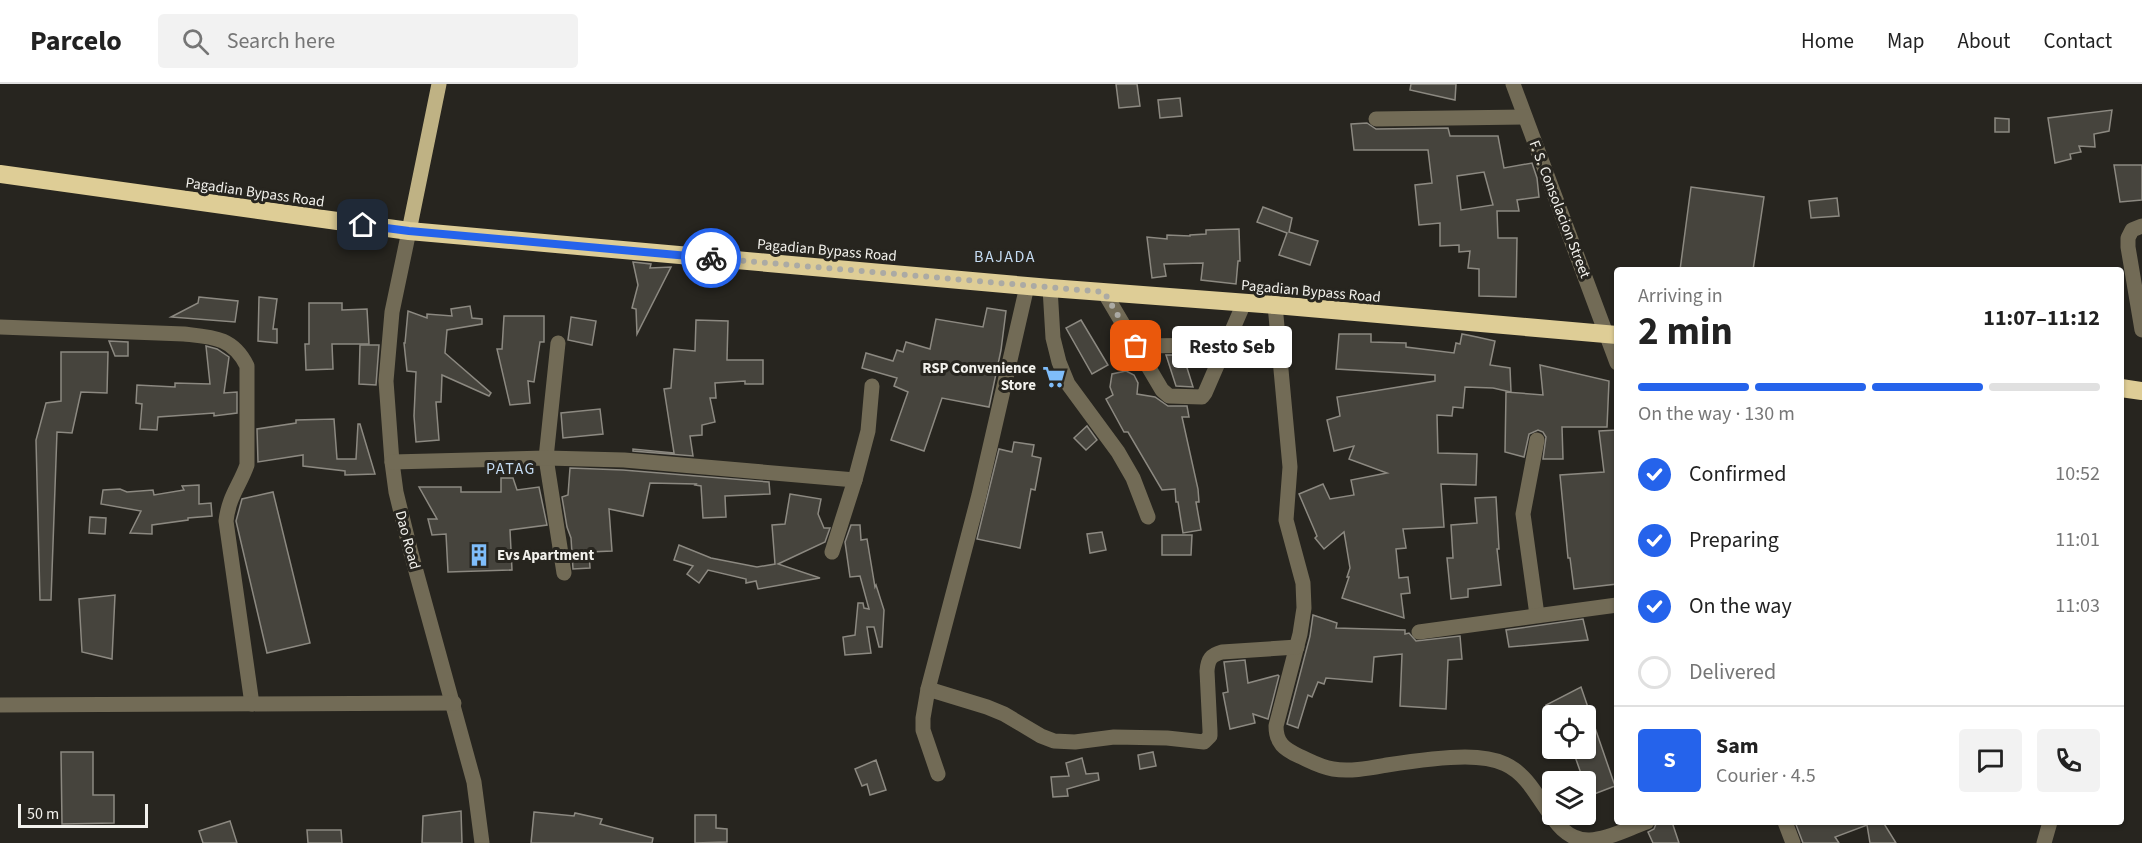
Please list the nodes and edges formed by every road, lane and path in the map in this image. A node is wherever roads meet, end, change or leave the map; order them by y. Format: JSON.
{"nodes":[{"id":1,"x":440,"y":84,"type":"edge"},
{"id":2,"x":1513,"y":84,"type":"edge"},
{"id":3,"x":1526,"y":117,"type":"junction"},
{"id":4,"x":1376,"y":119,"type":"dead end"},
{"id":5,"x":0,"y":174,"type":"edge"},
{"id":6,"x":2142,"y":226,"type":"edge"},
{"id":7,"x":409,"y":231,"type":"junction"},
{"id":8,"x":1027,"y":286,"type":"junction"},
{"id":9,"x":1050,"y":288,"type":"junction"},
{"id":10,"x":1104,"y":292,"type":"junction"},
{"id":11,"x":1244,"y":303,"type":"junction"},
{"id":12,"x":1275,"y":305,"type":"junction"},
{"id":13,"x":0,"y":327,"type":"edge"},
{"id":14,"x":2142,"y":330,"type":"edge"},
{"id":15,"x":1612,"y":335,"type":"edge"},
{"id":16,"x":558,"y":343,"type":"dead end"},
{"id":17,"x":1227,"y":345,"type":"junction"},
{"id":18,"x":1136,"y":346,"type":"junction"},
{"id":19,"x":872,"y":386,"type":"dead end"},
{"id":20,"x":2124,"y":388,"type":"edge"},
{"id":21,"x":2142,"y":391,"type":"edge"},
{"id":22,"x":1537,"y":440,"type":"dead end"},
{"id":23,"x":546,"y":458,"type":"junction"},
{"id":24,"x":392,"y":462,"type":"junction"},
{"id":25,"x":855,"y":480,"type":"junction"},
{"id":26,"x":1148,"y":517,"type":"dead end"},
{"id":27,"x":832,"y":552,"type":"dead end"},
{"id":28,"x":564,"y":573,"type":"dead end"},
{"id":29,"x":1614,"y":605,"type":"edge"},
{"id":30,"x":1537,"y":615,"type":"junction"},
{"id":31,"x":1419,"y":632,"type":"dead end"},
{"id":32,"x":1297,"y":647,"type":"junction"},
{"id":33,"x":928,"y":689,"type":"junction"},
{"id":34,"x":454,"y":703,"type":"junction"},
{"id":35,"x":252,"y":704,"type":"junction"},
{"id":36,"x":0,"y":705,"type":"edge"},
{"id":37,"x":938,"y":774,"type":"dead end"},
{"id":38,"x":1638,"y":825,"type":"edge"},
{"id":39,"x":1786,"y":825,"type":"edge"},
{"id":40,"x":2049,"y":825,"type":"edge"},
{"id":41,"x":482,"y":843,"type":"edge"},
{"id":42,"x":1793,"y":843,"type":"edge"},
{"id":43,"x":2044,"y":843,"type":"edge"}],
"edges":[{"from":1,"to":7,"type":"main road"},
{"from":2,"to":3,"type":"street","name":"F. S. Consolacion Street"},
{"from":3,"to":4,"type":"street"},
{"from":3,"to":15,"type":"street","name":"F. S. Consolacion Street"},
{"from":5,"to":7,"type":"highway","name":"Pagadian Bypass Road"},
{"from":6,"to":14,"type":"street"},
{"from":7,"to":8,"type":"highway","name":"Pagadian Bypass Road"},
{"from":7,"to":24,"type":"street","name":"Dao Road"},
{"from":8,"to":9,"type":"highway","name":"Pagadian Bypass Road"},
{"from":8,"to":33,"type":"street"},
{"from":9,"to":10,"type":"highway","name":"Pagadian Bypass Road"},
{"from":9,"to":26,"type":"street"},
{"from":10,"to":11,"type":"highway","name":"Pagadian Bypass Road"},
{"from":10,"to":18,"type":"street"},
{"from":11,"to":12,"type":"highway","name":"Pagadian Bypass Road"},
{"from":11,"to":17,"type":"street"},
{"from":12,"to":15,"type":"highway","name":"Pagadian Bypass Road"},
{"from":12,"to":32,"type":"street"},
{"from":13,"to":35,"type":"street"},
{"from":16,"to":23,"type":"street"},
{"from":17,"to":18,"type":"street"},
{"from":17,"to":18,"type":"street"},
{"from":19,"to":25,"type":"street"},
{"from":20,"to":21,"type":"highway"},
{"from":22,"to":30,"type":"street"},
{"from":23,"to":24,"type":"street"},
{"from":23,"to":25,"type":"street"},
{"from":23,"to":28,"type":"street"},
{"from":24,"to":34,"type":"street","name":"Dao Road"},
{"from":25,"to":27,"type":"street"},
{"from":29,"to":30,"type":"street"},
{"from":30,"to":31,"type":"street"},
{"from":32,"to":33,"type":"street"},
{"from":32,"to":38,"type":"street"},
{"from":33,"to":37,"type":"street"},
{"from":34,"to":35,"type":"street"},
{"from":34,"to":41,"type":"street","name":"Dao Road"},
{"from":35,"to":36,"type":"street"},
{"from":39,"to":42,"type":"street"},
{"from":40,"to":43,"type":"street"}]}
